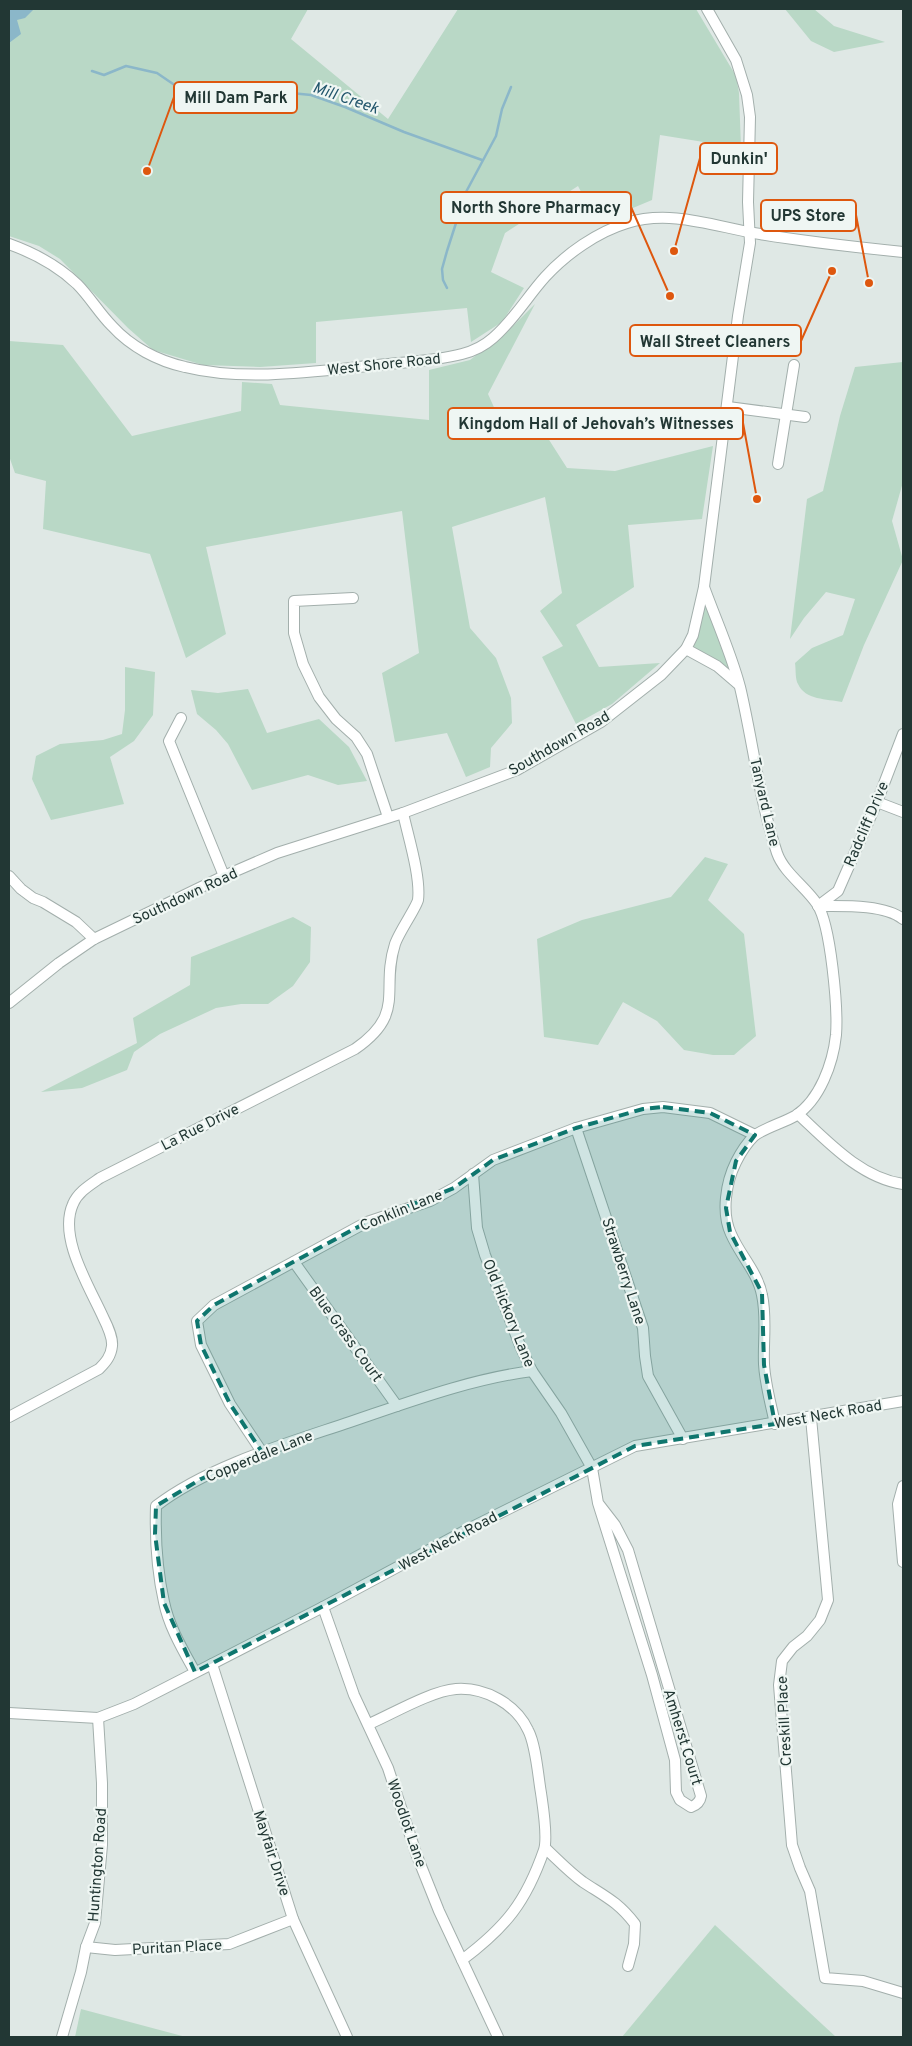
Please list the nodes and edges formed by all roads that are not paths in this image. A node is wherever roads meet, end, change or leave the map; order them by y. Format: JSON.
{"nodes":[{"id":1,"x":707,"y":9,"type":"edge"},
{"id":2,"x":750,"y":233,"type":"junction"},
{"id":3,"x":9,"y":244,"type":"edge"},
{"id":4,"x":903,"y":252,"type":"edge"},
{"id":5,"x":794,"y":365,"type":"dead end"},
{"id":6,"x":728,"y":407,"type":"junction"},
{"id":7,"x":786,"y":414,"type":"junction"},
{"id":8,"x":805,"y":417,"type":"dead end"},
{"id":9,"x":778,"y":464,"type":"dead end"},
{"id":10,"x":704,"y":587,"type":"junction"},
{"id":11,"x":353,"y":598,"type":"dead end"},
{"id":12,"x":686,"y":649,"type":"junction"},
{"id":13,"x":739,"y":685,"type":"junction"},
{"id":14,"x":181,"y":718,"type":"dead end"},
{"id":15,"x":903,"y":734,"type":"edge"},
{"id":16,"x":877,"y":802,"type":"junction"},
{"id":17,"x":903,"y":812,"type":"edge"},
{"id":18,"x":403,"y":813,"type":"junction"},
{"id":19,"x":388,"y":817,"type":"junction"},
{"id":20,"x":9,"y":876,"type":"edge"},
{"id":21,"x":224,"y":876,"type":"junction"},
{"id":22,"x":818,"y":906,"type":"junction"},
{"id":23,"x":903,"y":919,"type":"edge"},
{"id":24,"x":94,"y":939,"type":"junction"},
{"id":25,"x":9,"y":1003,"type":"edge"},
{"id":26,"x":798,"y":1114,"type":"junction"},
{"id":27,"x":576,"y":1128,"type":"junction"},
{"id":28,"x":755,"y":1135,"type":"junction"},
{"id":29,"x":473,"y":1174,"type":"junction"},
{"id":30,"x":903,"y":1184,"type":"edge"},
{"id":31,"x":294,"y":1262,"type":"junction"},
{"id":32,"x":532,"y":1371,"type":"junction"},
{"id":33,"x":903,"y":1401,"type":"edge"},
{"id":34,"x":397,"y":1406,"type":"junction"},
{"id":35,"x":9,"y":1418,"type":"edge"},
{"id":36,"x":810,"y":1418,"type":"junction"},
{"id":37,"x":775,"y":1424,"type":"junction"},
{"id":38,"x":684,"y":1439,"type":"junction"},
{"id":39,"x":262,"y":1452,"type":"junction"},
{"id":40,"x":592,"y":1468,"type":"junction"},
{"id":41,"x":903,"y":1486,"type":"edge"},
{"id":42,"x":598,"y":1503,"type":"junction"},
{"id":43,"x":903,"y":1562,"type":"edge"},
{"id":44,"x":323,"y":1607,"type":"junction"},
{"id":45,"x":212,"y":1664,"type":"junction"},
{"id":46,"x":194,"y":1672,"type":"junction"},
{"id":47,"x":9,"y":1713,"type":"edge"},
{"id":48,"x":98,"y":1718,"type":"junction"},
{"id":49,"x":368,"y":1724,"type":"junction"},
{"id":50,"x":545,"y":1848,"type":"junction"},
{"id":51,"x":293,"y":1919,"type":"junction"},
{"id":52,"x":86,"y":1947,"type":"junction"},
{"id":53,"x":462,"y":1960,"type":"junction"},
{"id":54,"x":628,"y":1966,"type":"dead end"},
{"id":55,"x":903,"y":1993,"type":"edge"},
{"id":56,"x":62,"y":2037,"type":"edge"},
{"id":57,"x":347,"y":2037,"type":"edge"},
{"id":58,"x":498,"y":2037,"type":"edge"}],
"edges":[{"from":1,"to":2,"type":"street","name":"Southdown Road"},
{"from":2,"to":3,"type":"street","name":"West Shore Road"},
{"from":2,"to":4,"type":"street","name":"West Shore Road"},
{"from":2,"to":6,"type":"street","name":"Southdown Road"},
{"from":5,"to":7,"type":"street"},
{"from":6,"to":7,"type":"street"},
{"from":6,"to":10,"type":"street","name":"Southdown Road"},
{"from":7,"to":8,"type":"street"},
{"from":7,"to":9,"type":"street"},
{"from":10,"to":12,"type":"street","name":"Southdown Road"},
{"from":10,"to":13,"type":"street","name":"Tanyard Lane"},
{"from":11,"to":19,"type":"street"},
{"from":12,"to":13,"type":"street"},
{"from":12,"to":18,"type":"street","name":"Southdown Road"},
{"from":13,"to":22,"type":"street","name":"Tanyard Lane"},
{"from":14,"to":21,"type":"street"},
{"from":15,"to":16,"type":"street","name":"Radcliff Drive"},
{"from":16,"to":17,"type":"street"},
{"from":16,"to":22,"type":"street","name":"Radcliff Drive"},
{"from":18,"to":19,"type":"street","name":"Southdown Road"},
{"from":18,"to":35,"type":"street","name":"La Rue Drive"},
{"from":19,"to":21,"type":"street","name":"Southdown Road"},
{"from":20,"to":24,"type":"street"},
{"from":21,"to":24,"type":"street","name":"Southdown Road"},
{"from":22,"to":23,"type":"street"},
{"from":22,"to":26,"type":"street","name":"Tanyard Lane"},
{"from":24,"to":25,"type":"street","name":"Southdown Road"},
{"from":26,"to":28,"type":"street"},
{"from":26,"to":30,"type":"street"},
{"from":27,"to":28,"type":"street","name":"Conklin Lane"},
{"from":27,"to":29,"type":"street","name":"Conklin Lane"},
{"from":27,"to":38,"type":"street","name":"Strawberry Lane"},
{"from":28,"to":37,"type":"street"},
{"from":29,"to":31,"type":"street","name":"Conklin Lane"},
{"from":29,"to":32,"type":"street","name":"Old Hickory Lane"},
{"from":31,"to":34,"type":"street","name":"Blue Grass Court"},
{"from":31,"to":39,"type":"street","name":"Conklin Lane"},
{"from":32,"to":34,"type":"street","name":"Copperdale Lane"},
{"from":32,"to":40,"type":"street","name":"Old Hickory Lane"},
{"from":33,"to":36,"type":"street","name":"West Neck Road"},
{"from":34,"to":39,"type":"street","name":"Copperdale Lane"},
{"from":36,"to":37,"type":"street","name":"West Neck Road"},
{"from":36,"to":55,"type":"street","name":"Creskill Place"},
{"from":37,"to":38,"type":"street","name":"West Neck Road"},
{"from":38,"to":40,"type":"street","name":"West Neck Road"},
{"from":39,"to":46,"type":"street","name":"Copperdale Lane"},
{"from":40,"to":42,"type":"street","name":"Amherst Court"},
{"from":40,"to":44,"type":"street","name":"West Neck Road"},
{"from":41,"to":43,"type":"street"},
{"from":42,"to":42,"type":"street","name":"Amherst Court"},
{"from":44,"to":45,"type":"street","name":"West Neck Road"},
{"from":44,"to":49,"type":"street","name":"Woodlot Lane"},
{"from":45,"to":46,"type":"street","name":"West Neck Road"},
{"from":45,"to":51,"type":"street","name":"Mayfair Drive"},
{"from":46,"to":48,"type":"street","name":"West Neck Road"},
{"from":47,"to":48,"type":"street","name":"West Neck Road"},
{"from":48,"to":52,"type":"street","name":"Huntington Road"},
{"from":49,"to":50,"type":"street"},
{"from":49,"to":53,"type":"street","name":"Woodlot Lane"},
{"from":50,"to":53,"type":"street"},
{"from":50,"to":54,"type":"street"},
{"from":51,"to":52,"type":"street","name":"Puritan Place"},
{"from":51,"to":57,"type":"street","name":"Mayfair Drive"},
{"from":52,"to":56,"type":"street","name":"Huntington Road"},
{"from":53,"to":58,"type":"street","name":"Woodlot Lane"}]}
